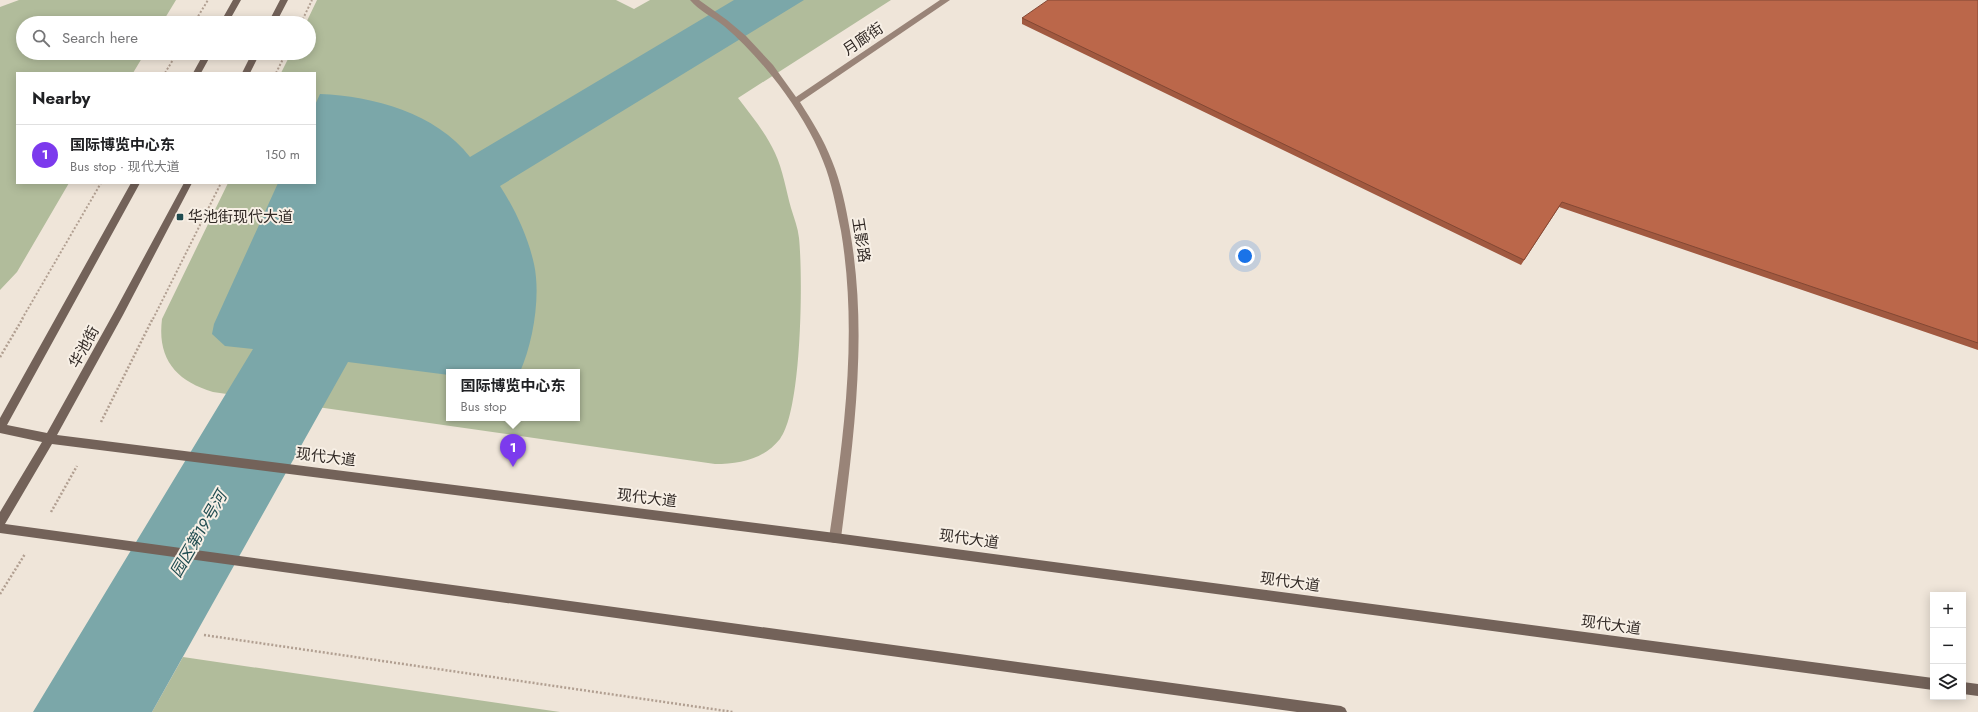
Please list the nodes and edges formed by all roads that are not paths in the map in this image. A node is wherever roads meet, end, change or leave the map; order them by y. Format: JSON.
{"nodes":[{"id":1,"x":237,"y":0,"type":"edge"},
{"id":2,"x":284,"y":0,"type":"edge"},
{"id":3,"x":694,"y":0,"type":"edge"},
{"id":4,"x":946,"y":0,"type":"edge"},
{"id":5,"x":228,"y":16,"type":"edge"},
{"id":6,"x":276,"y":16,"type":"edge"},
{"id":7,"x":204,"y":60,"type":"edge"},
{"id":8,"x":252,"y":60,"type":"edge"},
{"id":9,"x":198,"y":72,"type":"edge"},
{"id":10,"x":246,"y":72,"type":"edge"},
{"id":11,"x":796,"y":101,"type":"junction"},
{"id":12,"x":135,"y":184,"type":"edge"},
{"id":13,"x":187,"y":184,"type":"edge"},
{"id":14,"x":0,"y":428,"type":"edge"},
{"id":15,"x":51,"y":439,"type":"junction"},
{"id":16,"x":0,"y":522,"type":"edge"},
{"id":17,"x":0,"y":528,"type":"edge"},
{"id":18,"x":835,"y":538,"type":"junction"},
{"id":19,"x":1930,"y":684,"type":"edge"},
{"id":20,"x":1966,"y":688,"type":"edge"},
{"id":21,"x":1978,"y":690,"type":"edge"},
{"id":22,"x":1341,"y":712,"type":"edge"}],
"edges":[{"from":1,"to":5,"type":"main road"},
{"from":2,"to":6,"type":"main road"},
{"from":3,"to":11,"type":"street","name":"玉影路"},
{"from":4,"to":11,"type":"street","name":"月廊街"},
{"from":7,"to":9,"type":"main road"},
{"from":8,"to":10,"type":"main road"},
{"from":11,"to":18,"type":"street","name":"玉影路"},
{"from":12,"to":14,"type":"main road"},
{"from":13,"to":15,"type":"main road","name":"华池街"},
{"from":14,"to":15,"type":"main road","name":"现代大道"},
{"from":15,"to":16,"type":"main road","name":"华池街"},
{"from":15,"to":18,"type":"main road","name":"现代大道"},
{"from":17,"to":22,"type":"main road"},
{"from":18,"to":19,"type":"main road","name":"现代大道"},
{"from":20,"to":21,"type":"main road"}]}
